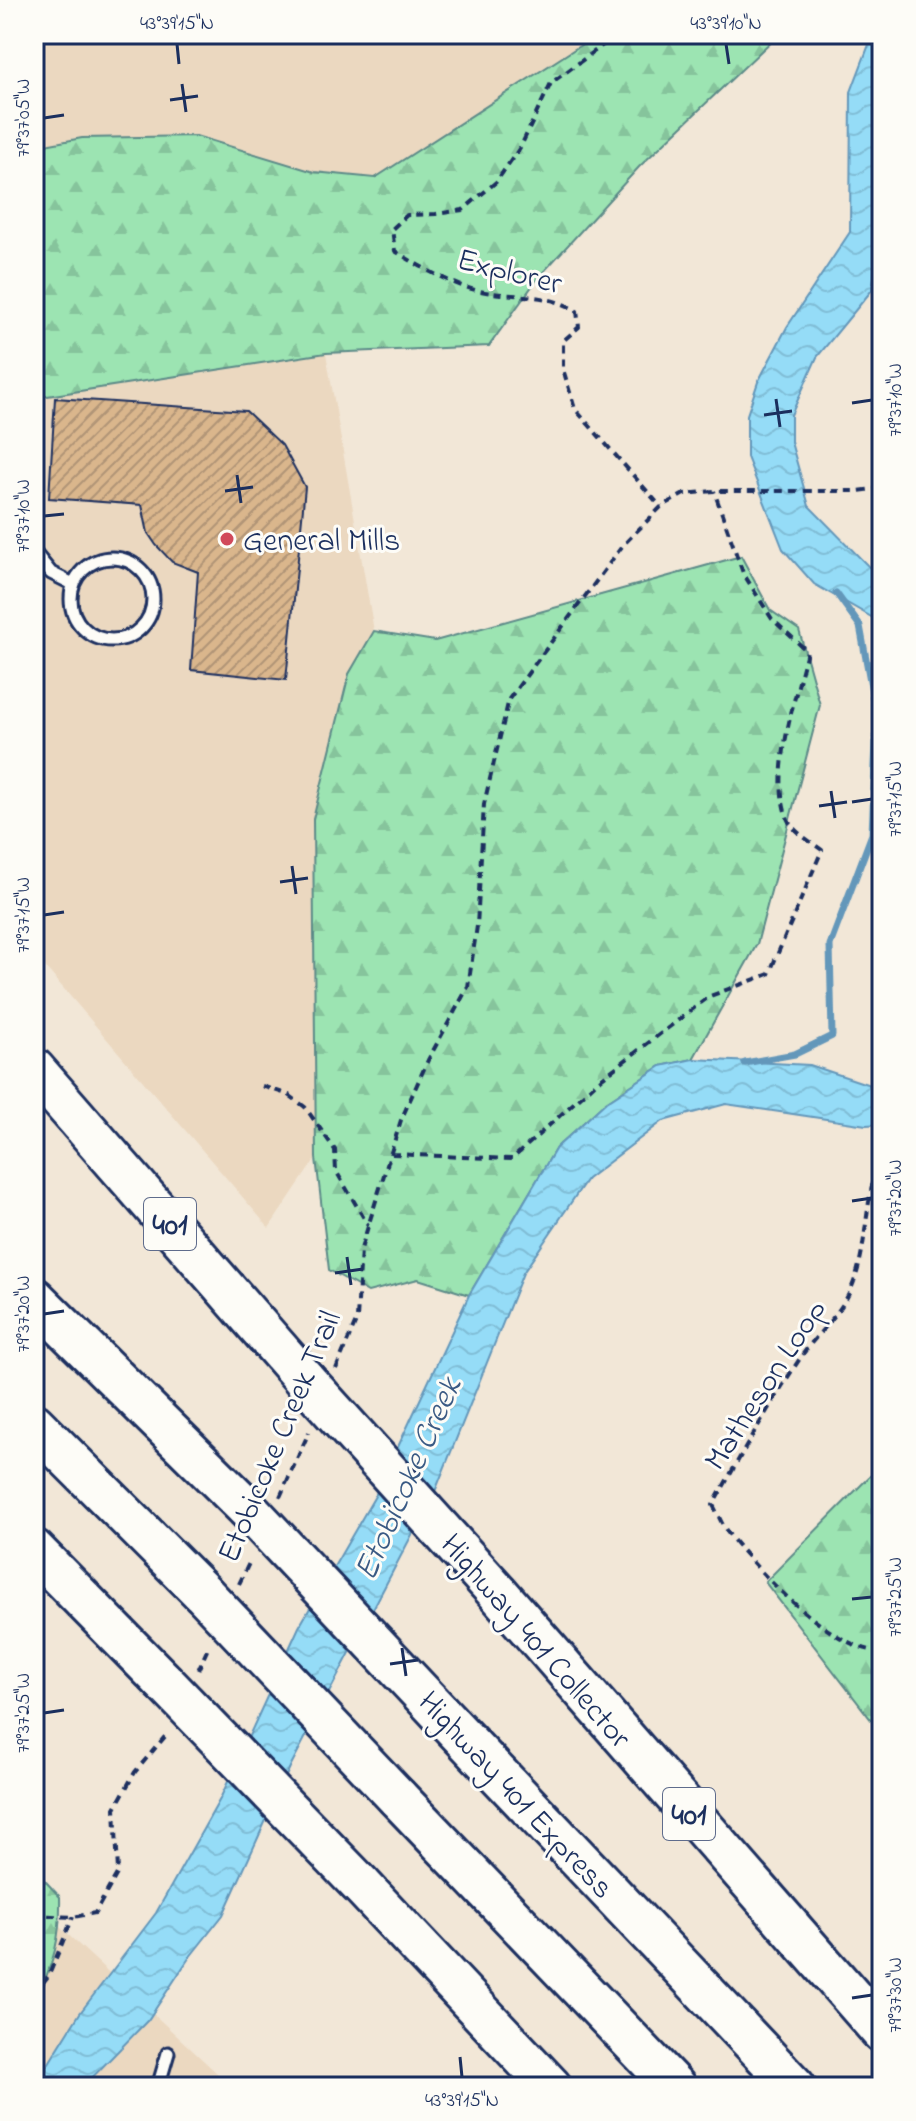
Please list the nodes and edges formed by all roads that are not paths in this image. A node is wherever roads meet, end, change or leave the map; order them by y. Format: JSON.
{"nodes":[{"id":1,"x":34,"y":552,"type":"edge"},
{"id":2,"x":73,"y":584,"type":"junction"},
{"id":3,"x":34,"y":1069,"type":"edge"},
{"id":4,"x":34,"y":1298,"type":"edge"},
{"id":5,"x":34,"y":1424,"type":"edge"},
{"id":6,"x":34,"y":1550,"type":"edge"},
{"id":7,"x":882,"y":2032,"type":"edge"},
{"id":8,"x":168,"y":2053,"type":"dead end"},
{"id":9,"x":158,"y":2087,"type":"edge"},
{"id":10,"x":551,"y":2087,"type":"edge"},
{"id":11,"x":675,"y":2087,"type":"edge"},
{"id":12,"x":795,"y":2087,"type":"edge"}],
"edges":[{"from":1,"to":2,"type":"lane"},
{"from":2,"to":2,"type":"lane"},
{"from":3,"to":7,"type":"highway","name":"Highway 401 Collector","number":"401","bridge":true},
{"from":4,"to":12,"type":"highway","name":"Highway 401 Express","bridge":true},
{"from":5,"to":11,"type":"highway","bridge":true},
{"from":6,"to":10,"type":"highway","bridge":true},
{"from":8,"to":9,"type":"lane"}]}
